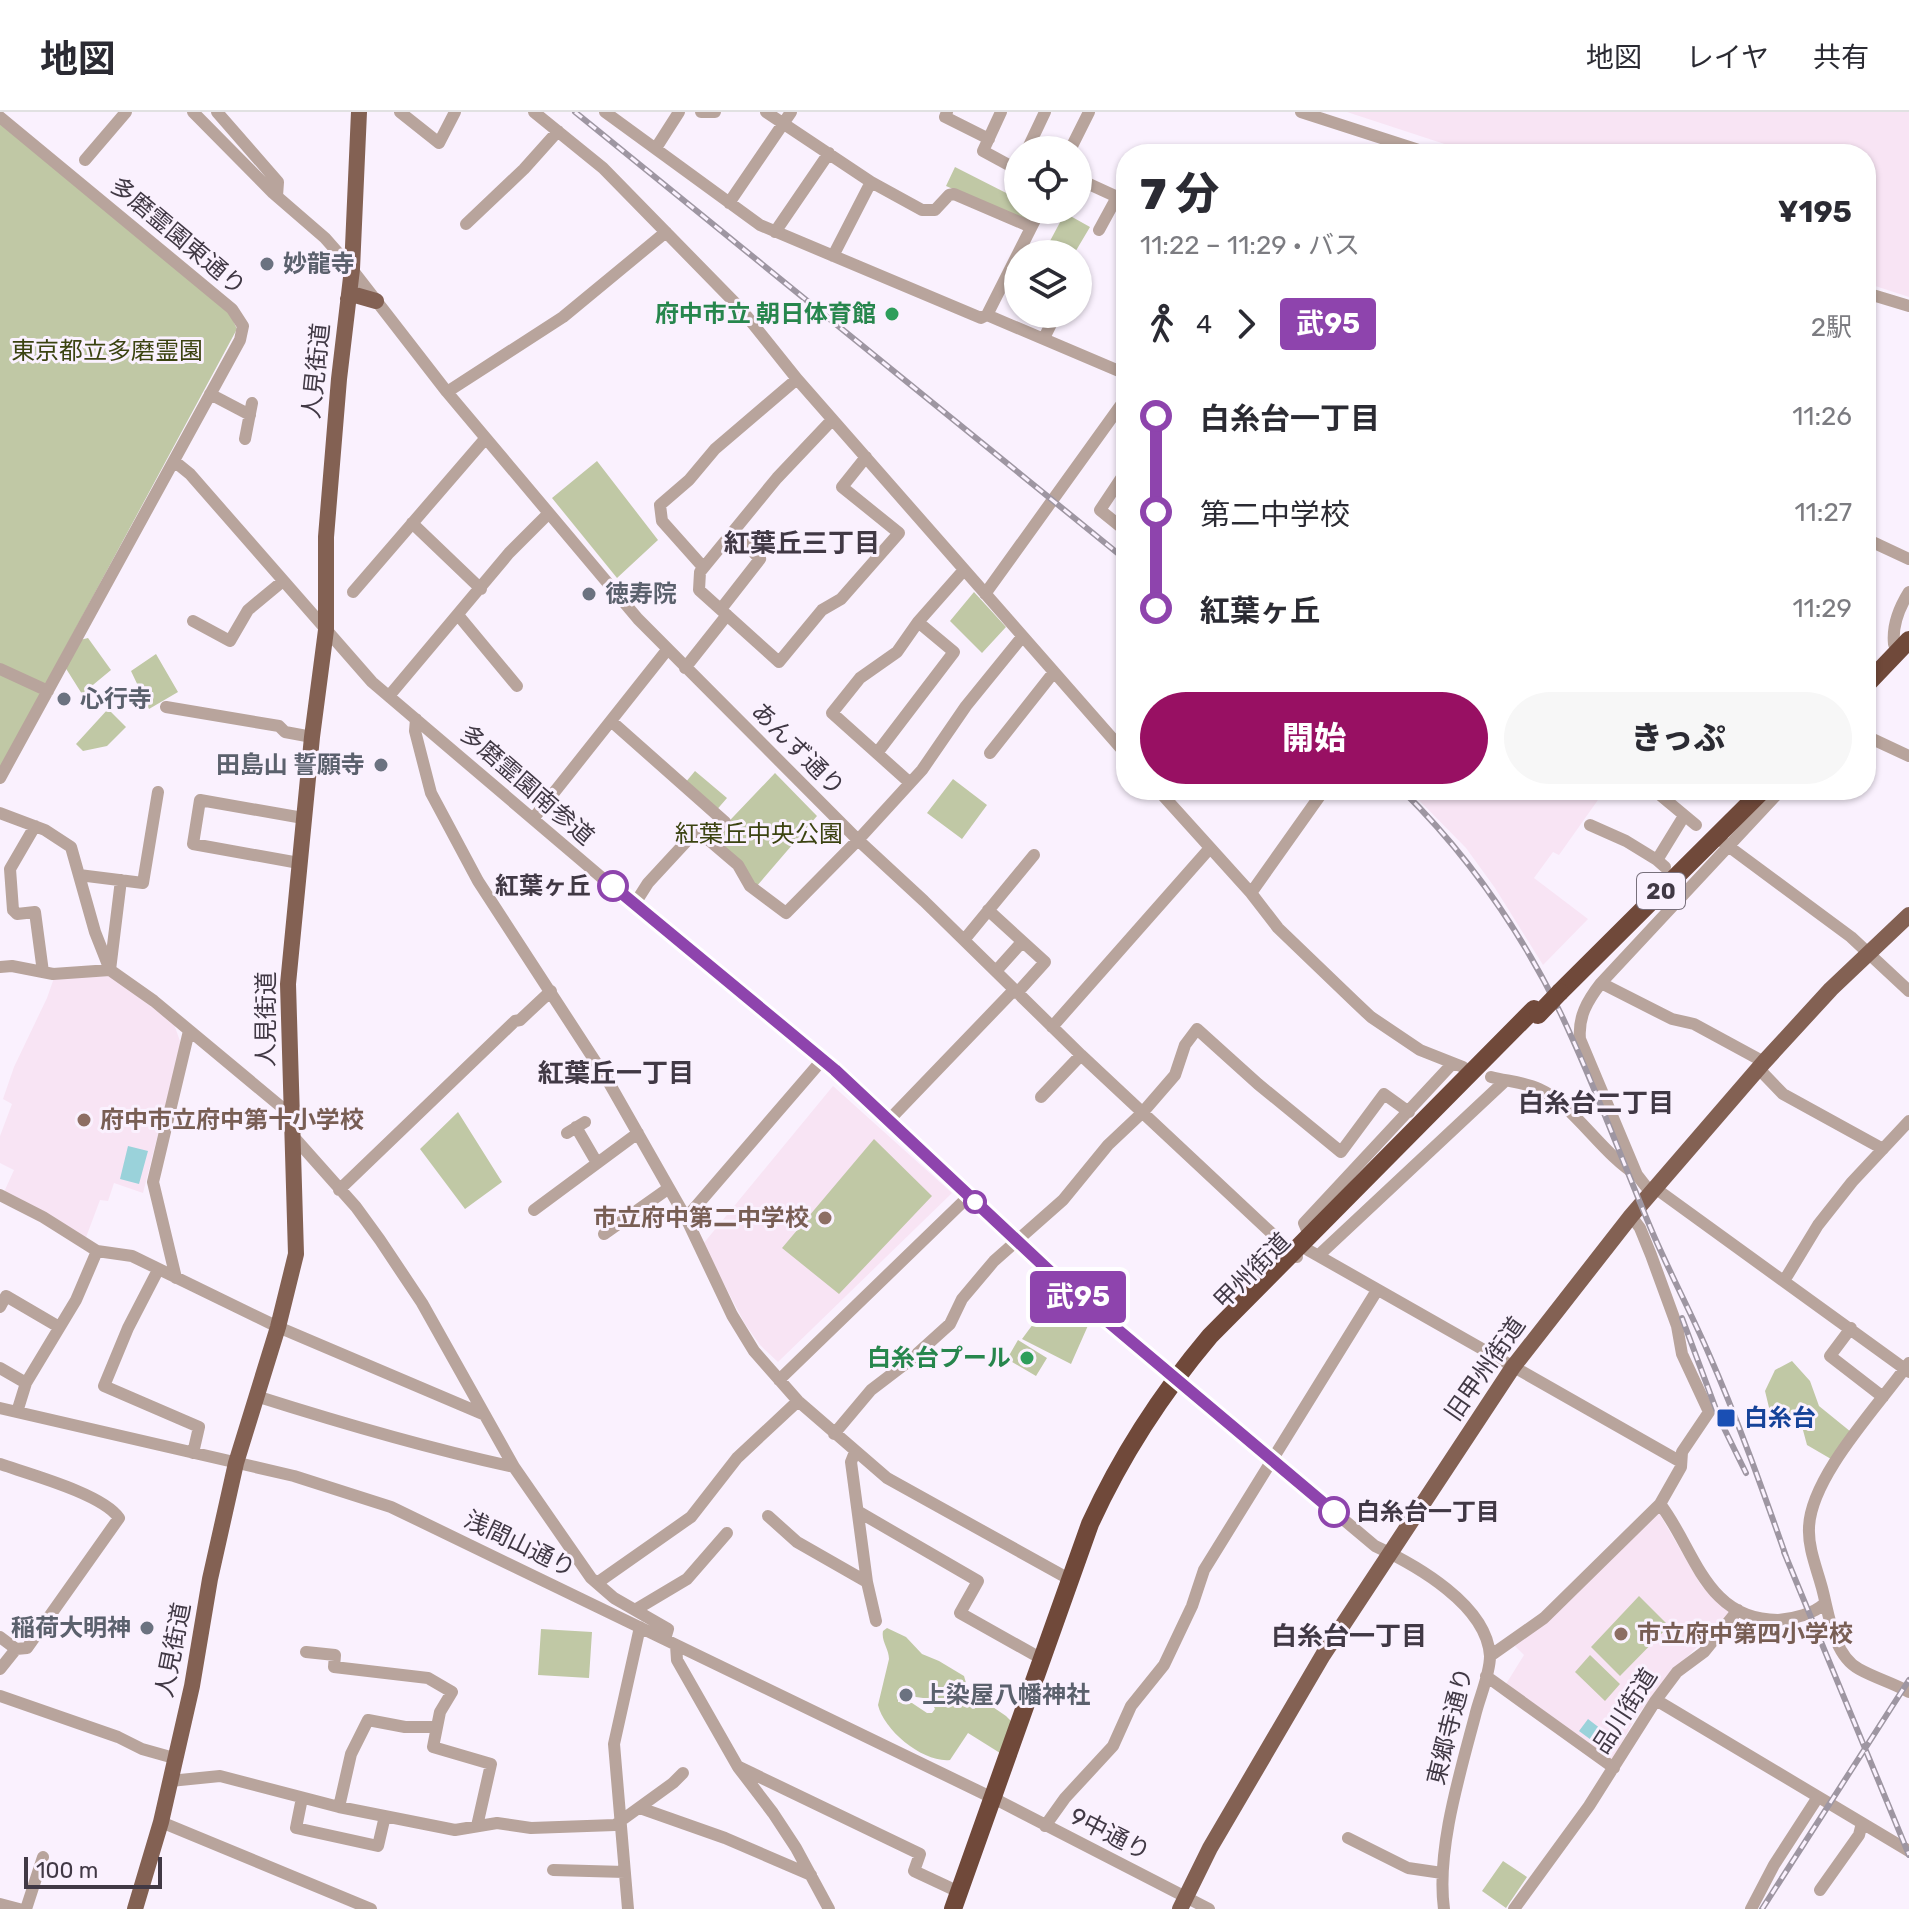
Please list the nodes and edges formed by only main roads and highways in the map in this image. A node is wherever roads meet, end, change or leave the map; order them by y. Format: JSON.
{"nodes":[{"id":1,"x":359,"y":112,"type":"edge"},
{"id":2,"x":348,"y":299,"type":"junction"},
{"id":3,"x":376,"y":301,"type":"road end"},
{"id":4,"x":1901,"y":636,"type":"edge"},
{"id":5,"x":1876,"y":662,"type":"edge"},
{"id":6,"x":1876,"y":671,"type":"edge"},
{"id":7,"x":1739,"y":800,"type":"edge"},
{"id":8,"x":1753,"y":800,"type":"edge"},
{"id":9,"x":1909,"y":915,"type":"edge"},
{"id":10,"x":1556,"y":991,"type":"junction"},
{"id":11,"x":1178,"y":1380,"type":"junction"},
{"id":12,"x":997,"y":1800,"type":"junction"},
{"id":13,"x":959,"y":1903,"type":"edge"},
{"id":14,"x":1182,"y":1903,"type":"edge"},
{"id":15,"x":135,"y":1909,"type":"edge"}],
"edges":[{"from":1,"to":2,"type":"main road","name":"人見街道"},
{"from":2,"to":3,"type":"main road"},
{"from":2,"to":15,"type":"main road","name":"人見街道"},
{"from":4,"to":5,"type":"highway"},
{"from":4,"to":6,"type":"highway"},
{"from":7,"to":10,"type":"highway","name":"甲州街道","number":"20"},
{"from":8,"to":10,"type":"highway","name":"甲州街道","number":"20"},
{"from":9,"to":14,"type":"main road","name":"旧甲州街道"},
{"from":10,"to":11,"type":"highway","name":"甲州街道","number":"20"},
{"from":11,"to":12,"type":"highway","name":"甲州街道","number":"20"},
{"from":11,"to":12,"type":"highway","name":"甲州街道","number":"20"},
{"from":12,"to":13,"type":"highway","name":"甲州街道","number":"20"}]}
